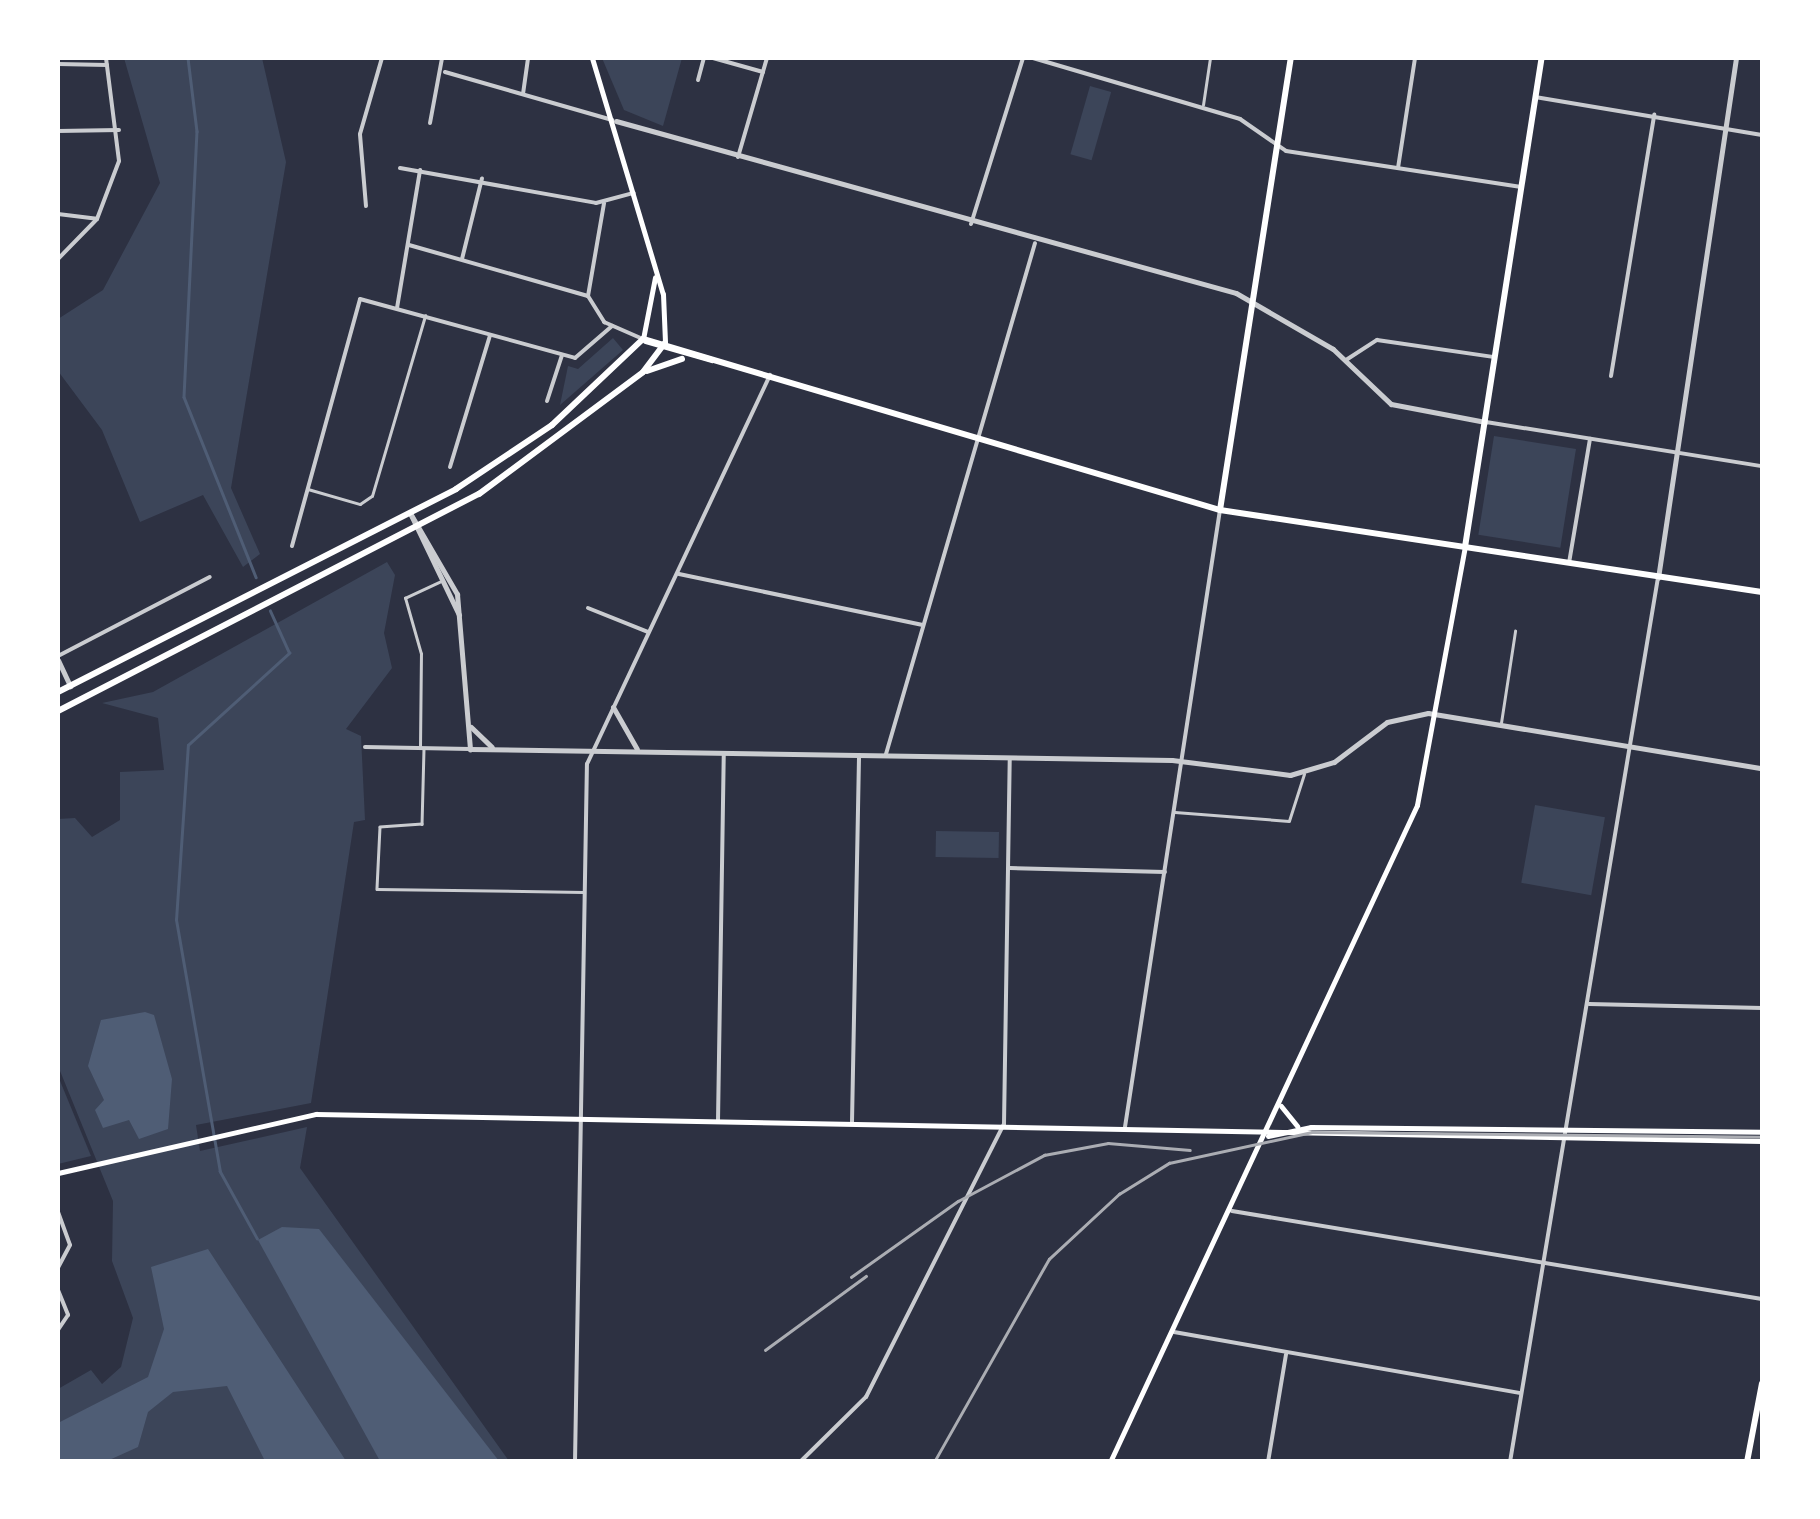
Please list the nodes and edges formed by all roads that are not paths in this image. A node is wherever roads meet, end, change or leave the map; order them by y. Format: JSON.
{"nodes":[{"id":1,"x":106,"y":58,"type":"edge"},
{"id":2,"x":382,"y":58,"type":"edge"},
{"id":3,"x":442,"y":58,"type":"edge"},
{"id":4,"x":528,"y":58,"type":"edge"},
{"id":5,"x":592,"y":58,"type":"edge"},
{"id":6,"x":704,"y":58,"type":"edge"},
{"id":7,"x":712,"y":58,"type":"edge"},
{"id":8,"x":768,"y":58,"type":"edge"},
{"id":9,"x":1023,"y":58,"type":"edge"},
{"id":10,"x":1033,"y":58,"type":"edge"},
{"id":11,"x":1210,"y":58,"type":"edge"},
{"id":12,"x":1291,"y":58,"type":"edge"},
{"id":13,"x":1414,"y":58,"type":"edge"},
{"id":14,"x":1542,"y":58,"type":"edge"},
{"id":15,"x":1736,"y":58,"type":"edge"},
{"id":16,"x":58,"y":64,"type":"edge"},
{"id":17,"x":107,"y":65,"type":"junction"},
{"id":18,"x":445,"y":72,"type":"junction"},
{"id":19,"x":763,"y":72,"type":"junction"},
{"id":20,"x":698,"y":80,"type":"dead end"},
{"id":21,"x":523,"y":94,"type":"junction"},
{"id":22,"x":1536,"y":97,"type":"junction"},
{"id":23,"x":1202,"y":107,"type":"junction"},
{"id":24,"x":1654,"y":116,"type":"junction"},
{"id":25,"x":616,"y":121,"type":"junction"},
{"id":26,"x":430,"y":123,"type":"dead end"},
{"id":27,"x":1725,"y":128,"type":"junction"},
{"id":28,"x":118,"y":130,"type":"junction"},
{"id":29,"x":58,"y":131,"type":"edge"},
{"id":30,"x":1762,"y":135,"type":"edge"},
{"id":31,"x":1277,"y":146,"type":"junction"},
{"id":32,"x":738,"y":157,"type":"junction"},
{"id":33,"x":400,"y":168,"type":"dead end"},
{"id":34,"x":420,"y":168,"type":"junction"},
{"id":35,"x":1398,"y":168,"type":"junction"},
{"id":36,"x":482,"y":178,"type":"junction"},
{"id":37,"x":1521,"y":187,"type":"junction"},
{"id":38,"x":634,"y":193,"type":"junction"},
{"id":39,"x":604,"y":203,"type":"junction"},
{"id":40,"x":366,"y":206,"type":"dead end"},
{"id":41,"x":58,"y":214,"type":"edge"},
{"id":42,"x":97,"y":219,"type":"junction"},
{"id":43,"x":971,"y":224,"type":"junction"},
{"id":44,"x":1035,"y":243,"type":"junction"},
{"id":45,"x":409,"y":245,"type":"junction"},
{"id":46,"x":58,"y":259,"type":"edge"},
{"id":47,"x":462,"y":259,"type":"junction"},
{"id":48,"x":656,"y":277,"type":"junction"},
{"id":49,"x":588,"y":296,"type":"junction"},
{"id":50,"x":1253,"y":301,"type":"junction"},
{"id":51,"x":397,"y":308,"type":"junction"},
{"id":52,"x":425,"y":316,"type":"junction"},
{"id":53,"x":612,"y":326,"type":"junction"},
{"id":54,"x":490,"y":334,"type":"junction"},
{"id":55,"x":643,"y":339,"type":"junction"},
{"id":56,"x":665,"y":343,"type":"junction"},
{"id":57,"x":662,"y":352,"type":"junction"},
{"id":58,"x":562,"y":355,"type":"junction"},
{"id":59,"x":1494,"y":357,"type":"junction"},
{"id":60,"x":683,"y":358,"type":"junction"},
{"id":61,"x":713,"y":360,"type":"junction"},
{"id":62,"x":1346,"y":360,"type":"junction"},
{"id":63,"x":643,"y":372,"type":"junction"},
{"id":64,"x":770,"y":375,"type":"junction"},
{"id":65,"x":1611,"y":376,"type":"dead end"},
{"id":66,"x":546,"y":402,"type":"dead end"},
{"id":67,"x":1484,"y":422,"type":"junction"},
{"id":68,"x":1590,"y":437,"type":"junction"},
{"id":69,"x":978,"y":438,"type":"junction"},
{"id":70,"x":1674,"y":452,"type":"junction"},
{"id":71,"x":1762,"y":466,"type":"edge"},
{"id":72,"x":450,"y":467,"type":"dead end"},
{"id":73,"x":306,"y":488,"type":"junction"},
{"id":74,"x":1220,"y":510,"type":"junction"},
{"id":75,"x":410,"y":513,"type":"junction"},
{"id":76,"x":417,"y":527,"type":"junction"},
{"id":77,"x":292,"y":546,"type":"dead end"},
{"id":78,"x":1465,"y":547,"type":"junction"},
{"id":79,"x":1570,"y":563,"type":"junction"},
{"id":80,"x":677,"y":574,"type":"junction"},
{"id":81,"x":210,"y":577,"type":"dead end"},
{"id":82,"x":1658,"y":578,"type":"junction"},
{"id":83,"x":441,"y":581,"type":"junction"},
{"id":84,"x":1762,"y":592,"type":"edge"},
{"id":85,"x":588,"y":608,"type":"dead end"},
{"id":86,"x":461,"y":618,"type":"junction"},
{"id":87,"x":924,"y":625,"type":"junction"},
{"id":88,"x":1515,"y":630,"type":"dead end"},
{"id":89,"x":648,"y":632,"type":"junction"},
{"id":90,"x":58,"y":658,"type":"edge"},
{"id":91,"x":70,"y":686,"type":"junction"},
{"id":92,"x":58,"y":692,"type":"edge"},
{"id":93,"x":77,"y":701,"type":"junction"},
{"id":94,"x":613,"y":707,"type":"junction"},
{"id":95,"x":58,"y":712,"type":"edge"},
{"id":96,"x":1440,"y":714,"type":"junction"},
{"id":97,"x":1500,"y":723,"type":"junction"},
{"id":98,"x":469,"y":725,"type":"junction"},
{"id":99,"x":1634,"y":744,"type":"junction"},
{"id":100,"x":365,"y":747,"type":"dead end"},
{"id":101,"x":422,"y":748,"type":"junction"},
{"id":102,"x":470,"y":749,"type":"junction"},
{"id":103,"x":497,"y":750,"type":"junction"},
{"id":104,"x":592,"y":751,"type":"junction"},
{"id":105,"x":639,"y":751,"type":"junction"},
{"id":106,"x":724,"y":753,"type":"junction"},
{"id":107,"x":886,"y":754,"type":"junction"},
{"id":108,"x":859,"y":755,"type":"junction"},
{"id":109,"x":1010,"y":757,"type":"junction"},
{"id":110,"x":1182,"y":761,"type":"junction"},
{"id":111,"x":1762,"y":768,"type":"edge"},
{"id":112,"x":1304,"y":774,"type":"junction"},
{"id":113,"x":1175,"y":812,"type":"junction"},
{"id":114,"x":1008,"y":868,"type":"junction"},
{"id":115,"x":1165,"y":872,"type":"junction"},
{"id":116,"x":585,"y":892,"type":"junction"},
{"id":117,"x":1590,"y":1004,"type":"junction"},
{"id":118,"x":1762,"y":1008,"type":"edge"},
{"id":119,"x":1281,"y":1102,"type":"junction"},
{"id":120,"x":582,"y":1119,"type":"junction"},
{"id":121,"x":718,"y":1121,"type":"junction"},
{"id":122,"x":852,"y":1122,"type":"junction"},
{"id":123,"x":1004,"y":1124,"type":"junction"},
{"id":124,"x":1125,"y":1127,"type":"junction"},
{"id":125,"x":1300,"y":1127,"type":"junction"},
{"id":126,"x":1762,"y":1132,"type":"edge"},
{"id":127,"x":1565,"y":1133,"type":"junction"},
{"id":128,"x":1265,"y":1137,"type":"junction"},
{"id":129,"x":1762,"y":1141,"type":"edge"},
{"id":130,"x":58,"y":1173,"type":"edge"},
{"id":131,"x":1232,"y":1210,"type":"junction"},
{"id":132,"x":58,"y":1212,"type":"edge"},
{"id":133,"x":1544,"y":1264,"type":"junction"},
{"id":134,"x":58,"y":1268,"type":"edge"},
{"id":135,"x":58,"y":1290,"type":"edge"},
{"id":136,"x":1762,"y":1299,"type":"edge"},
{"id":137,"x":58,"y":1330,"type":"edge"},
{"id":138,"x":1174,"y":1332,"type":"junction"},
{"id":139,"x":1286,"y":1355,"type":"junction"},
{"id":140,"x":1762,"y":1384,"type":"edge"},
{"id":141,"x":1521,"y":1393,"type":"junction"},
{"id":142,"x":1751,"y":1442,"type":"junction"},
{"id":143,"x":1762,"y":1443,"type":"edge"},
{"id":144,"x":575,"y":1462,"type":"edge"},
{"id":145,"x":800,"y":1462,"type":"edge"},
{"id":146,"x":1110,"y":1462,"type":"edge"},
{"id":147,"x":1268,"y":1462,"type":"edge"},
{"id":148,"x":1510,"y":1462,"type":"edge"},
{"id":149,"x":1748,"y":1462,"type":"edge"}],
"edges":[{"from":1,"to":17,"type":"street"},
{"from":2,"to":40,"type":"street"},
{"from":3,"to":18,"type":"street"},
{"from":4,"to":21,"type":"street"},
{"from":5,"to":25,"type":"main road"},
{"from":6,"to":20,"type":"street"},
{"from":7,"to":19,"type":"street"},
{"from":8,"to":19,"type":"street"},
{"from":9,"to":43,"type":"street"},
{"from":10,"to":23,"type":"street"},
{"from":11,"to":23,"type":"lane"},
{"from":12,"to":31,"type":"main road"},
{"from":13,"to":35,"type":"street"},
{"from":14,"to":22,"type":"main road"},
{"from":15,"to":27,"type":"street"},
{"from":16,"to":17,"type":"street"},
{"from":17,"to":28,"type":"street"},
{"from":18,"to":21,"type":"street"},
{"from":18,"to":26,"type":"street"},
{"from":19,"to":32,"type":"street"},
{"from":21,"to":25,"type":"street"},
{"from":22,"to":24,"type":"street"},
{"from":22,"to":37,"type":"main road"},
{"from":23,"to":31,"type":"street"},
{"from":24,"to":27,"type":"street"},
{"from":24,"to":65,"type":"street"},
{"from":25,"to":32,"type":"street"},
{"from":25,"to":38,"type":"main road"},
{"from":27,"to":30,"type":"street"},
{"from":27,"to":70,"type":"street"},
{"from":28,"to":29,"type":"street"},
{"from":28,"to":42,"type":"street"},
{"from":31,"to":35,"type":"street"},
{"from":31,"to":50,"type":"main road"},
{"from":32,"to":43,"type":"street"},
{"from":33,"to":34,"type":"street"},
{"from":34,"to":36,"type":"street"},
{"from":34,"to":45,"type":"street"},
{"from":35,"to":37,"type":"street"},
{"from":36,"to":39,"type":"street"},
{"from":36,"to":47,"type":"street"},
{"from":37,"to":59,"type":"main road"},
{"from":38,"to":39,"type":"street"},
{"from":38,"to":48,"type":"main road"},
{"from":39,"to":49,"type":"street"},
{"from":41,"to":42,"type":"street"},
{"from":42,"to":46,"type":"street"},
{"from":43,"to":44,"type":"street"},
{"from":44,"to":50,"type":"street"},
{"from":44,"to":69,"type":"street"},
{"from":45,"to":47,"type":"street"},
{"from":45,"to":51,"type":"street"},
{"from":47,"to":49,"type":"street"},
{"from":48,"to":55,"type":"main road"},
{"from":48,"to":56,"type":"main road"},
{"from":49,"to":53,"type":"street"},
{"from":50,"to":62,"type":"street"},
{"from":50,"to":74,"type":"main road"},
{"from":51,"to":52,"type":"street"},
{"from":51,"to":73,"type":"street"},
{"from":52,"to":54,"type":"street"},
{"from":52,"to":73,"type":"lane"},
{"from":53,"to":55,"type":"street"},
{"from":53,"to":58,"type":"street"},
{"from":54,"to":58,"type":"street"},
{"from":54,"to":72,"type":"street"},
{"from":55,"to":56,"type":"main road"},
{"from":55,"to":57,"type":"main road"},
{"from":55,"to":75,"type":"main road"},
{"from":56,"to":57,"type":"main road"},
{"from":56,"to":61,"type":"main road"},
{"from":57,"to":60,"type":"main road"},
{"from":57,"to":63,"type":"main road"},
{"from":58,"to":66,"type":"street"},
{"from":59,"to":62,"type":"street"},
{"from":59,"to":67,"type":"main road"},
{"from":60,"to":61,"type":"main road"},
{"from":60,"to":63,"type":"main road"},
{"from":61,"to":64,"type":"main road"},
{"from":62,"to":67,"type":"street"},
{"from":63,"to":76,"type":"main road"},
{"from":64,"to":69,"type":"main road"},
{"from":64,"to":80,"type":"street"},
{"from":67,"to":68,"type":"street"},
{"from":67,"to":78,"type":"main road"},
{"from":68,"to":70,"type":"street"},
{"from":68,"to":79,"type":"street"},
{"from":69,"to":74,"type":"main road"},
{"from":69,"to":87,"type":"street"},
{"from":70,"to":71,"type":"street"},
{"from":70,"to":82,"type":"street"},
{"from":73,"to":77,"type":"street"},
{"from":74,"to":78,"type":"main road"},
{"from":74,"to":110,"type":"street"},
{"from":75,"to":76,"type":"street"},
{"from":75,"to":91,"type":"main road"},
{"from":76,"to":83,"type":"street"},
{"from":76,"to":86,"type":"street"},
{"from":76,"to":93,"type":"main road"},
{"from":78,"to":79,"type":"main road"},
{"from":78,"to":96,"type":"main road"},
{"from":79,"to":82,"type":"main road"},
{"from":80,"to":87,"type":"street"},
{"from":80,"to":89,"type":"street"},
{"from":81,"to":90,"type":"street"},
{"from":82,"to":84,"type":"main road"},
{"from":82,"to":99,"type":"street"},
{"from":83,"to":86,"type":"street"},
{"from":83,"to":101,"type":"lane"},
{"from":85,"to":89,"type":"street"},
{"from":86,"to":98,"type":"street"},
{"from":87,"to":107,"type":"street"},
{"from":88,"to":97,"type":"lane"},
{"from":89,"to":94,"type":"street"},
{"from":90,"to":91,"type":"street"},
{"from":91,"to":92,"type":"main road"},
{"from":91,"to":93,"type":"main road"},
{"from":93,"to":95,"type":"main road"},
{"from":94,"to":104,"type":"street"},
{"from":94,"to":105,"type":"street"},
{"from":96,"to":97,"type":"street"},
{"from":96,"to":112,"type":"street"},
{"from":96,"to":119,"type":"main road"},
{"from":97,"to":99,"type":"street"},
{"from":98,"to":102,"type":"street"},
{"from":98,"to":103,"type":"street"},
{"from":99,"to":111,"type":"street"},
{"from":99,"to":117,"type":"street"},
{"from":100,"to":101,"type":"street"},
{"from":101,"to":102,"type":"street"},
{"from":101,"to":116,"type":"lane"},
{"from":102,"to":103,"type":"street"},
{"from":103,"to":104,"type":"street"},
{"from":104,"to":105,"type":"street"},
{"from":104,"to":116,"type":"street"},
{"from":105,"to":106,"type":"street"},
{"from":106,"to":108,"type":"street"},
{"from":106,"to":121,"type":"street"},
{"from":107,"to":108,"type":"street"},
{"from":107,"to":109,"type":"street"},
{"from":108,"to":122,"type":"street"},
{"from":109,"to":110,"type":"street"},
{"from":109,"to":114,"type":"street"},
{"from":110,"to":112,"type":"street"},
{"from":110,"to":113,"type":"street"},
{"from":112,"to":113,"type":"lane"},
{"from":113,"to":115,"type":"street"},
{"from":114,"to":115,"type":"street"},
{"from":114,"to":123,"type":"street"},
{"from":115,"to":124,"type":"street"},
{"from":116,"to":120,"type":"street"},
{"from":117,"to":118,"type":"street"},
{"from":117,"to":127,"type":"street"},
{"from":119,"to":125,"type":"main road"},
{"from":119,"to":128,"type":"main road"},
{"from":120,"to":121,"type":"main road"},
{"from":120,"to":130,"type":"main road"},
{"from":120,"to":144,"type":"street"},
{"from":121,"to":122,"type":"main road"},
{"from":122,"to":123,"type":"main road"},
{"from":123,"to":124,"type":"main road"},
{"from":123,"to":145,"type":"street"},
{"from":124,"to":128,"type":"main road"},
{"from":125,"to":127,"type":"main road"},
{"from":125,"to":128,"type":"main road"},
{"from":126,"to":127,"type":"main road"},
{"from":127,"to":128,"type":"main road"},
{"from":127,"to":129,"type":"main road"},
{"from":127,"to":133,"type":"street"},
{"from":128,"to":131,"type":"main road"},
{"from":131,"to":133,"type":"street"},
{"from":131,"to":138,"type":"main road"},
{"from":132,"to":134,"type":"street"},
{"from":133,"to":136,"type":"street"},
{"from":133,"to":141,"type":"street"},
{"from":135,"to":137,"type":"street"},
{"from":138,"to":139,"type":"street"},
{"from":138,"to":146,"type":"main road"},
{"from":139,"to":141,"type":"street"},
{"from":139,"to":147,"type":"street"},
{"from":140,"to":142,"type":"main road"},
{"from":141,"to":148,"type":"street"},
{"from":142,"to":143,"type":"street"},
{"from":142,"to":149,"type":"main road"}]}
